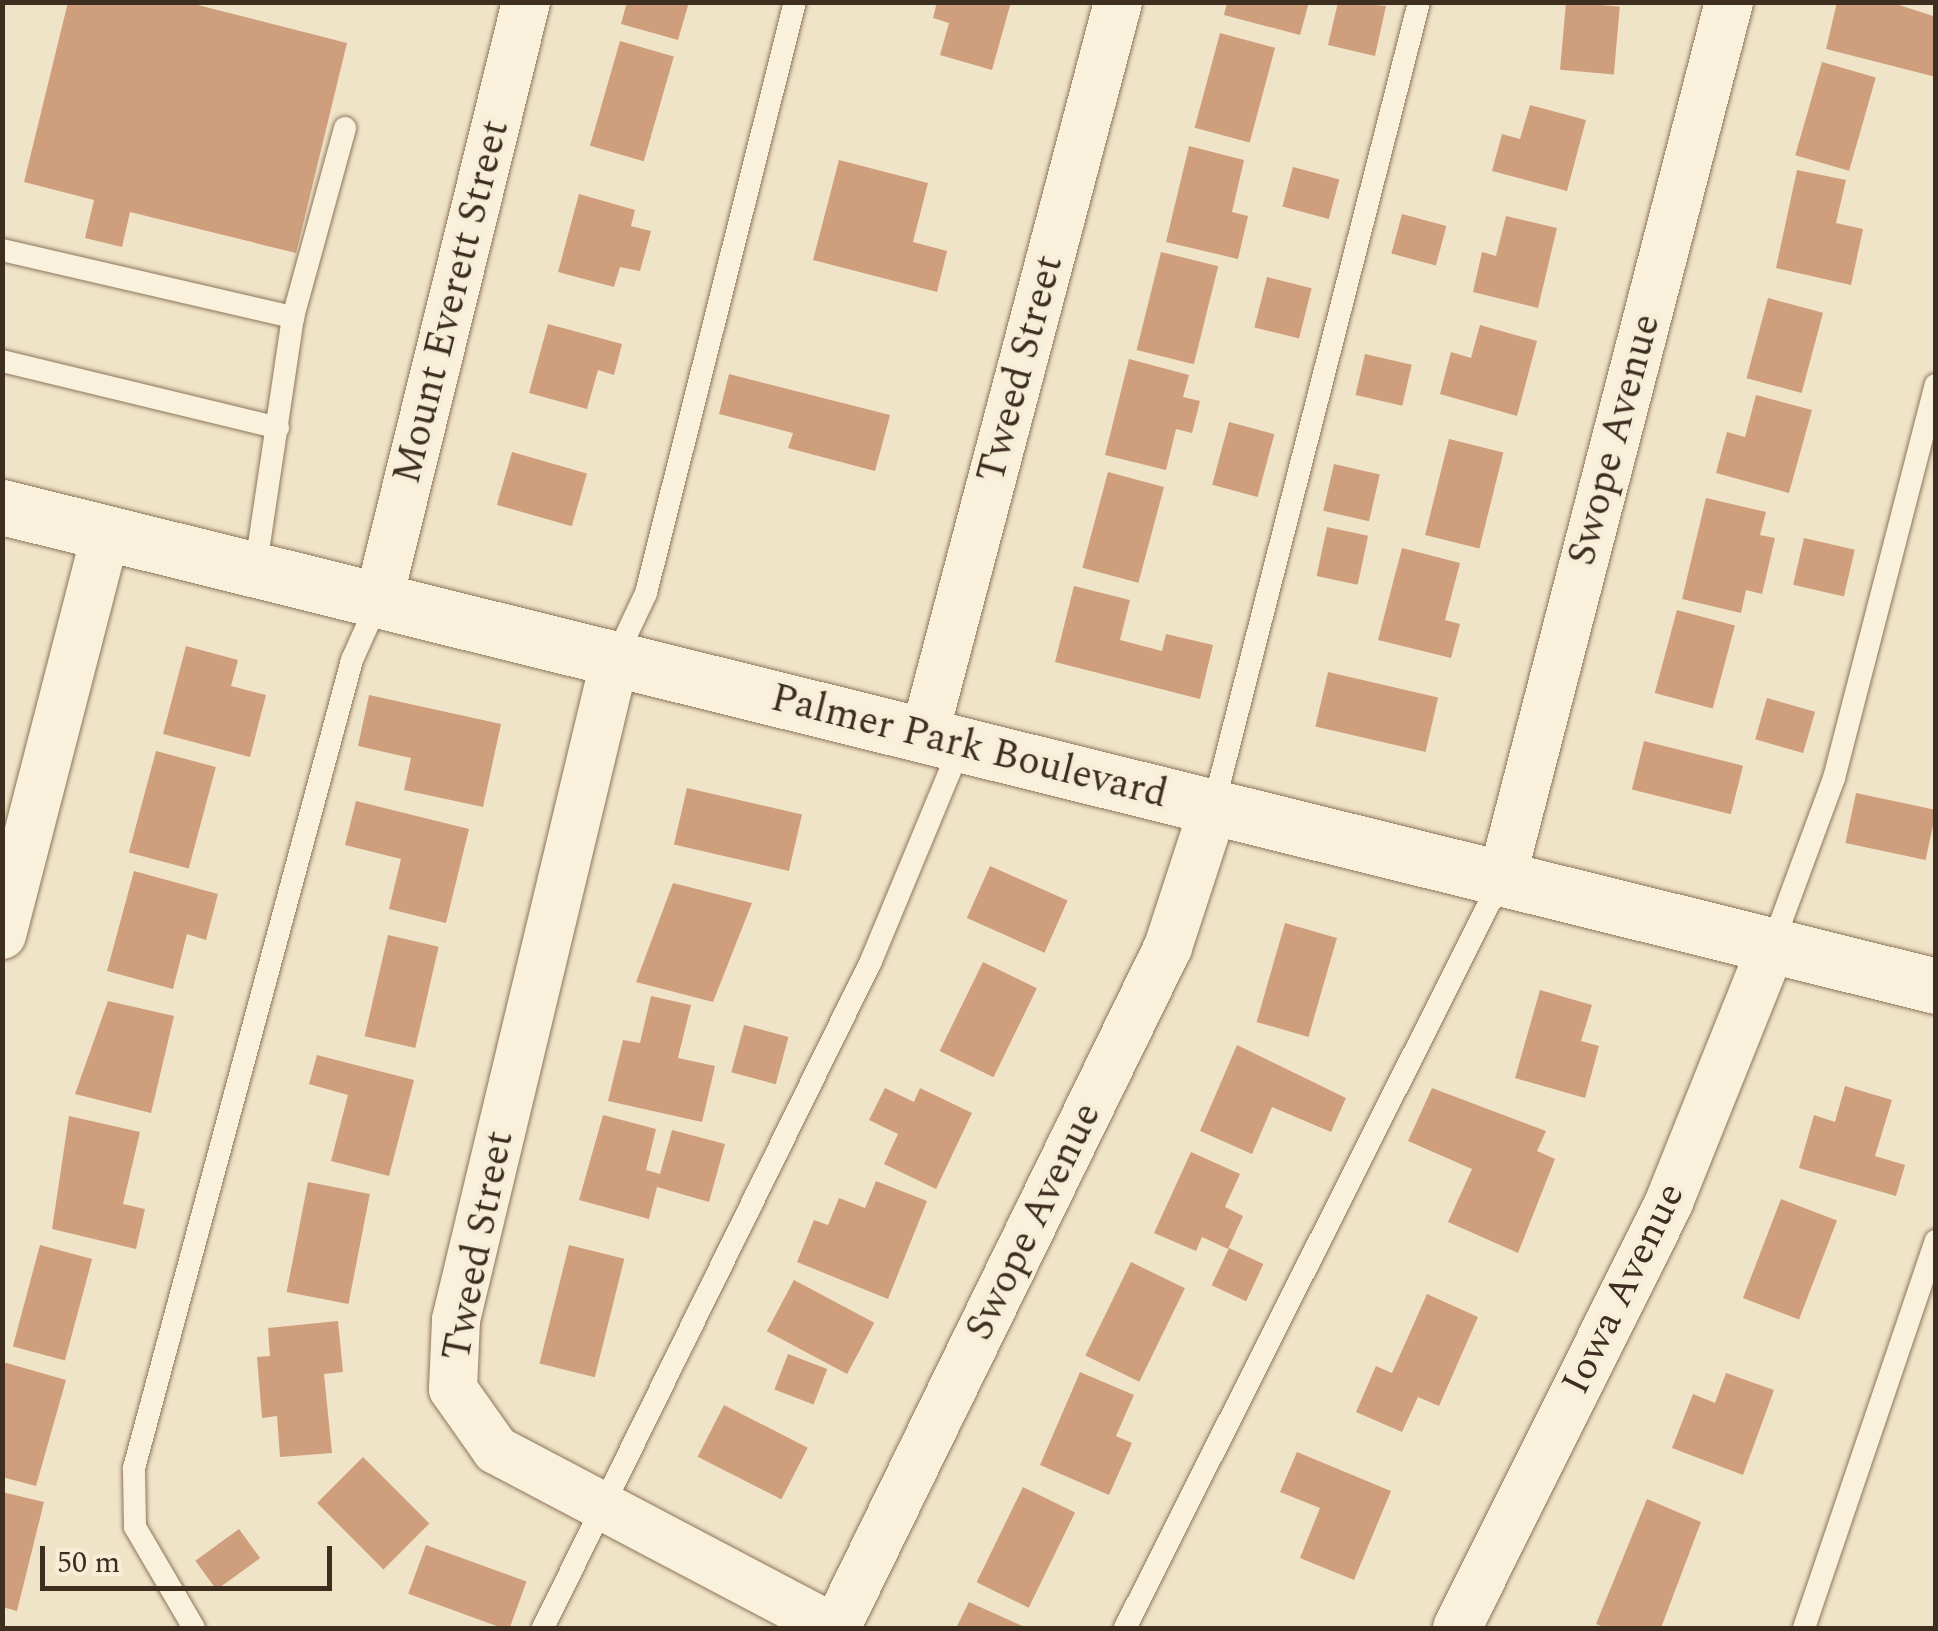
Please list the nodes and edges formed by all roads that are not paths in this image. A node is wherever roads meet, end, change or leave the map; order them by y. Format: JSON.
{"nodes":[{"id":1,"x":526,"y":2,"type":"edge"},
{"id":2,"x":795,"y":2,"type":"edge"},
{"id":3,"x":1118,"y":2,"type":"edge"},
{"id":4,"x":1419,"y":2,"type":"edge"},
{"id":5,"x":1729,"y":2,"type":"edge"},
{"id":6,"x":344,"y":128,"type":"dead end"},
{"id":7,"x":2,"y":250,"type":"edge"},
{"id":8,"x":293,"y":316,"type":"junction"},
{"id":9,"x":2,"y":361,"type":"edge"},
{"id":10,"x":1936,"y":385,"type":"edge"},
{"id":11,"x":278,"y":428,"type":"junction"},
{"id":12,"x":2,"y":507,"type":"edge"},
{"id":13,"x":106,"y":532,"type":"junction"},
{"id":14,"x":255,"y":570,"type":"junction"},
{"id":15,"x":378,"y":602,"type":"junction"},
{"id":16,"x":615,"y":659,"type":"junction"},
{"id":17,"x":942,"y":740,"type":"junction"},
{"id":18,"x":1213,"y":808,"type":"junction"},
{"id":19,"x":1502,"y":878,"type":"junction"},
{"id":20,"x":2,"y":936,"type":"edge"},
{"id":21,"x":1773,"y":943,"type":"junction"},
{"id":22,"x":1936,"y":986,"type":"edge"},
{"id":23,"x":1936,"y":1242,"type":"edge"},
{"id":24,"x":602,"y":1506,"type":"junction"},
{"id":25,"x":194,"y":1628,"type":"edge"},
{"id":26,"x":542,"y":1628,"type":"edge"},
{"id":27,"x":835,"y":1628,"type":"edge"},
{"id":28,"x":1125,"y":1628,"type":"edge"},
{"id":29,"x":1457,"y":1628,"type":"edge"},
{"id":30,"x":1804,"y":1628,"type":"edge"}],
"edges":[{"from":1,"to":15,"type":"street","name":"Mount Everett Street"},
{"from":2,"to":16,"type":"lane"},
{"from":3,"to":17,"type":"street","name":"Tweed Street"},
{"from":4,"to":18,"type":"lane"},
{"from":5,"to":19,"type":"street","name":"Swope Avenue"},
{"from":6,"to":8,"type":"lane"},
{"from":7,"to":8,"type":"lane"},
{"from":8,"to":11,"type":"lane"},
{"from":9,"to":11,"type":"lane"},
{"from":10,"to":21,"type":"lane"},
{"from":11,"to":14,"type":"lane"},
{"from":12,"to":13,"type":"main road","name":"Palmer Park Boulevard"},
{"from":13,"to":14,"type":"main road","name":"Palmer Park Boulevard"},
{"from":13,"to":20,"type":"street"},
{"from":14,"to":15,"type":"main road","name":"Palmer Park Boulevard"},
{"from":15,"to":16,"type":"main road","name":"Palmer Park Boulevard"},
{"from":15,"to":25,"type":"lane"},
{"from":16,"to":17,"type":"main road","name":"Palmer Park Boulevard"},
{"from":16,"to":24,"type":"street","name":"Tweed Street"},
{"from":17,"to":18,"type":"main road","name":"Palmer Park Boulevard"},
{"from":17,"to":24,"type":"lane"},
{"from":18,"to":19,"type":"main road","name":"Palmer Park Boulevard"},
{"from":18,"to":27,"type":"street","name":"Swope Avenue"},
{"from":19,"to":21,"type":"main road","name":"Palmer Park Boulevard"},
{"from":19,"to":28,"type":"lane"},
{"from":21,"to":22,"type":"main road","name":"Palmer Park Boulevard"},
{"from":21,"to":29,"type":"street","name":"Iowa Avenue"},
{"from":23,"to":30,"type":"lane"},
{"from":24,"to":26,"type":"lane"},
{"from":24,"to":27,"type":"street","name":"Tweed Street"}]}
